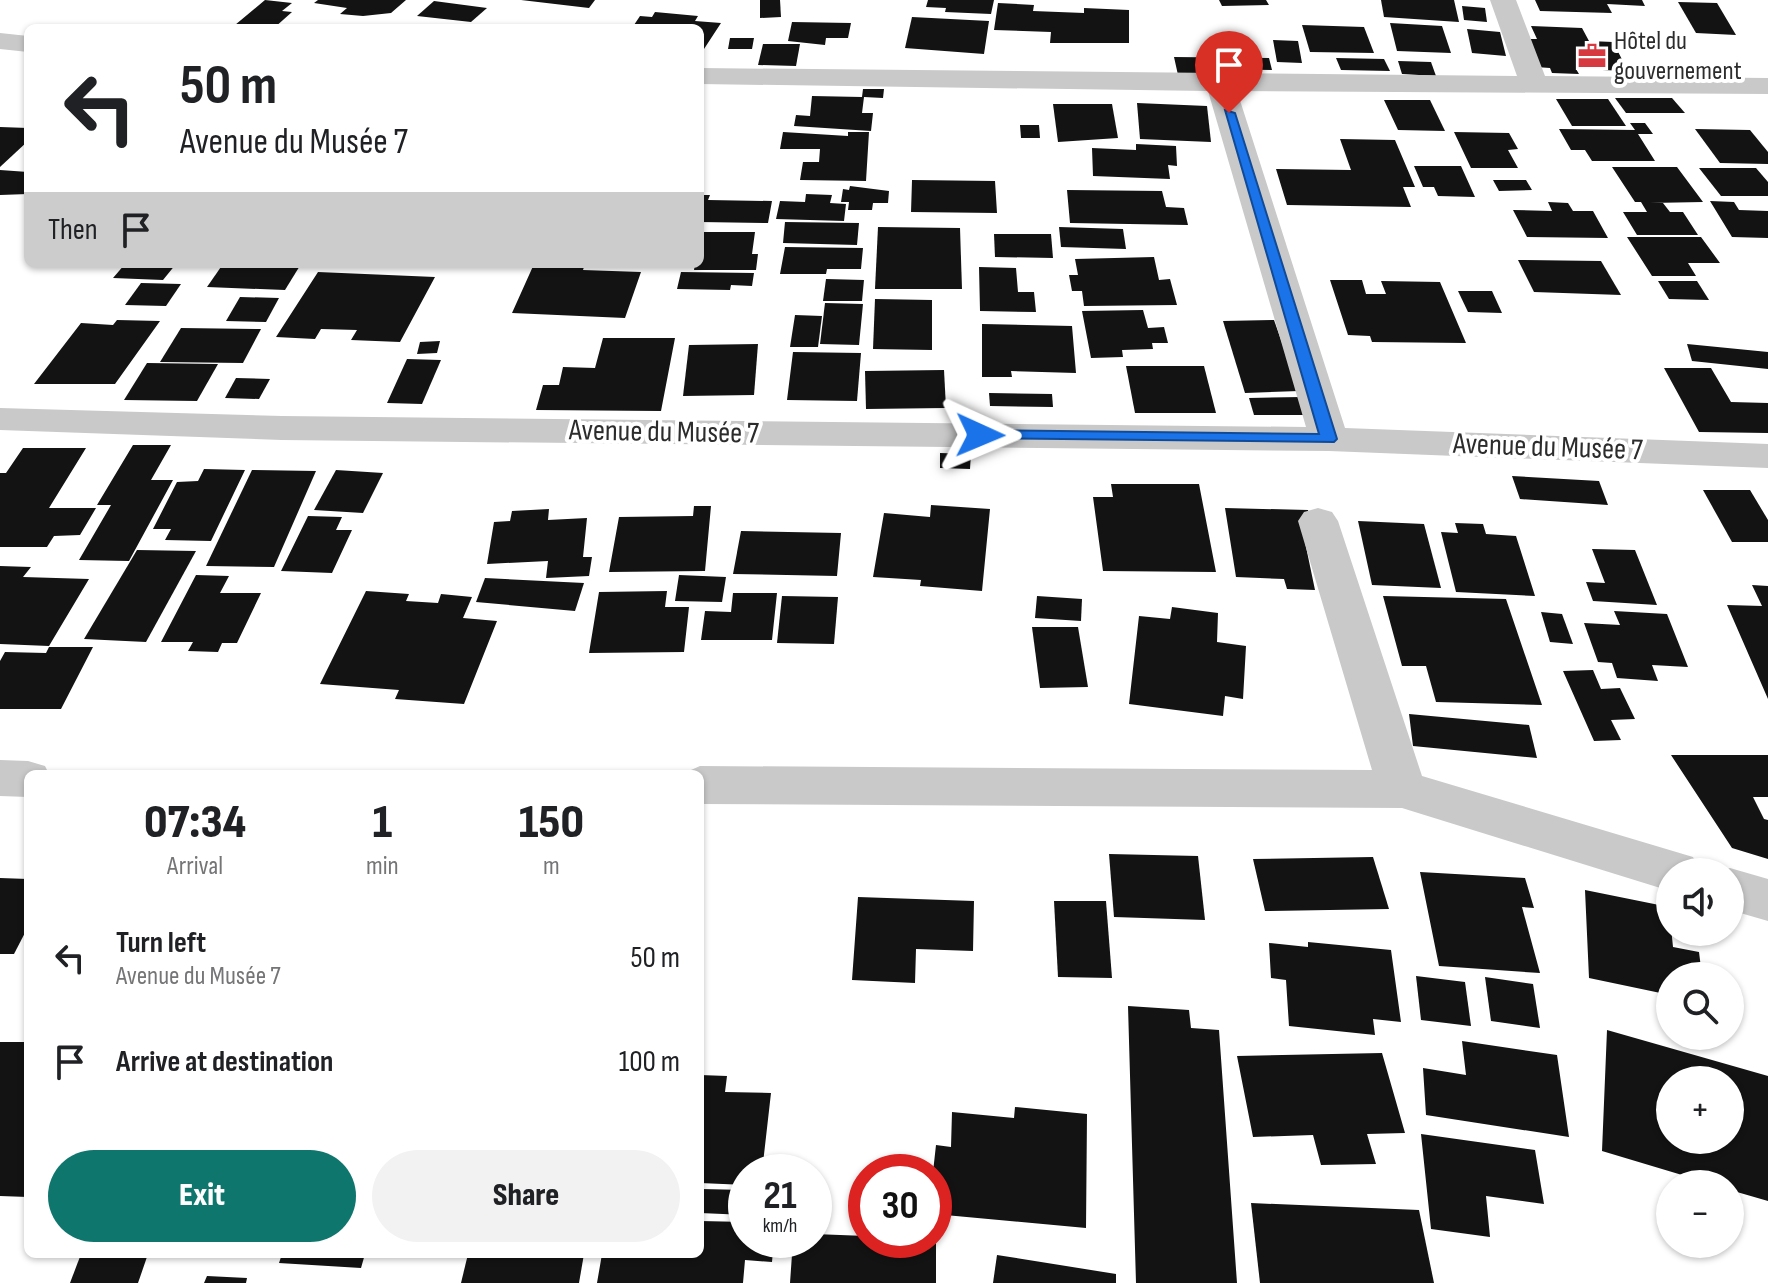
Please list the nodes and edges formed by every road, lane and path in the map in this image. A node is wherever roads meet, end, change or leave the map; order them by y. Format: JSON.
{"nodes":[{"id":1,"x":1503,"y":0,"type":"edge"},
{"id":2,"x":0,"y":41,"type":"edge"},
{"id":3,"x":24,"y":44,"type":"edge"},
{"id":4,"x":704,"y":76,"type":"edge"},
{"id":5,"x":1220,"y":83,"type":"junction"},
{"id":6,"x":1533,"y":83,"type":"junction"},
{"id":7,"x":1768,"y":86,"type":"edge"},
{"id":8,"x":0,"y":419,"type":"edge"},
{"id":9,"x":1329,"y":439,"type":"junction"},
{"id":10,"x":1768,"y":456,"type":"edge"},
{"id":11,"x":1318,"y":521,"type":"dead end"},
{"id":12,"x":0,"y":778,"type":"edge"},
{"id":13,"x":24,"y":779,"type":"edge"},
{"id":14,"x":704,"y":785,"type":"edge"},
{"id":15,"x":1402,"y":789,"type":"junction"},
{"id":16,"x":1656,"y":866,"type":"edge"},
{"id":17,"x":1744,"y":893,"type":"edge"},
{"id":18,"x":1768,"y":900,"type":"edge"}],
"edges":[{"from":1,"to":6,"type":"street"},
{"from":2,"to":3,"type":"street"},
{"from":4,"to":5,"type":"street"},
{"from":5,"to":6,"type":"street"},
{"from":5,"to":9,"type":"street"},
{"from":6,"to":7,"type":"street"},
{"from":8,"to":9,"type":"street","name":"Avenue du Musée 7"},
{"from":9,"to":10,"type":"street","name":"Avenue du Musée 7"},
{"from":11,"to":15,"type":"street"},
{"from":12,"to":13,"type":"street"},
{"from":14,"to":15,"type":"street"},
{"from":15,"to":16,"type":"street"},
{"from":17,"to":18,"type":"street"}]}
